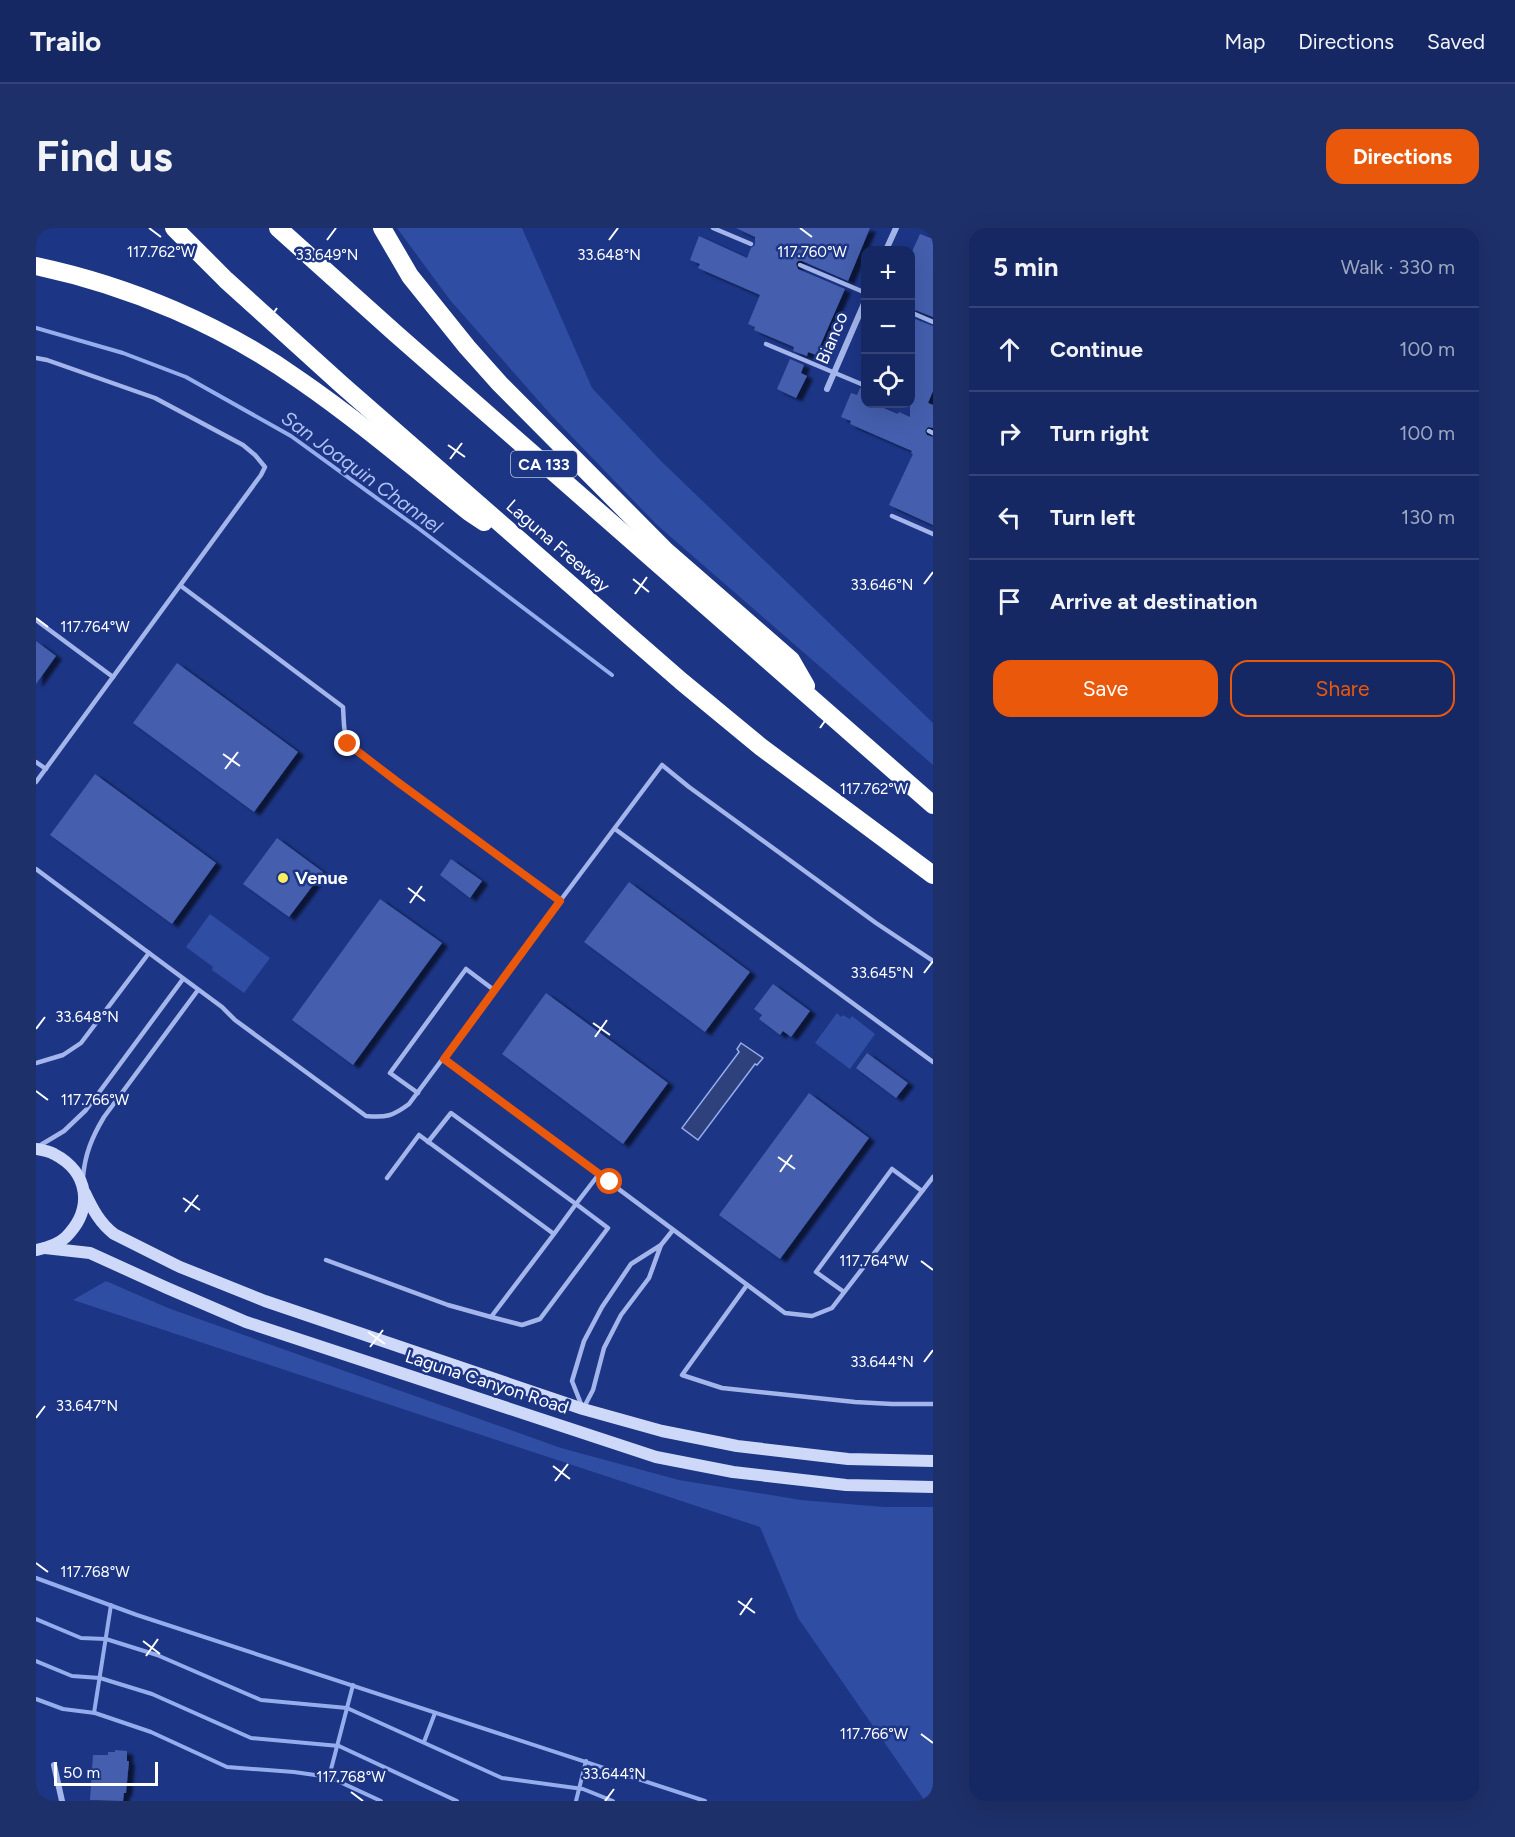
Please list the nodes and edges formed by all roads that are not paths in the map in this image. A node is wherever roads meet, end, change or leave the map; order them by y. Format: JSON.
{"nodes":[{"id":1,"x":174,"y":228,"type":"edge"},
{"id":2,"x":278,"y":228,"type":"edge"},
{"id":3,"x":381,"y":228,"type":"edge"},
{"id":4,"x":713,"y":228,"type":"edge"},
{"id":5,"x":896,"y":228,"type":"edge"},
{"id":6,"x":751,"y":244,"type":"dead end"},
{"id":7,"x":888,"y":246,"type":"edge"},
{"id":8,"x":800,"y":265,"type":"dead end"},
{"id":9,"x":36,"y":266,"type":"edge"},
{"id":10,"x":861,"y":291,"type":"edge"},
{"id":11,"x":866,"y":300,"type":"edge"},
{"id":12,"x":915,"y":314,"type":"edge"},
{"id":13,"x":933,"y":322,"type":"edge"},
{"id":14,"x":766,"y":344,"type":"dead end"},
{"id":15,"x":36,"y":358,"type":"edge"},
{"id":16,"x":834,"y":373,"type":"junction"},
{"id":17,"x":861,"y":384,"type":"edge"},
{"id":18,"x":827,"y":389,"type":"dead end"},
{"id":19,"x":892,"y":516,"type":"dead end"},
{"id":20,"x":933,"y":534,"type":"edge"},
{"id":21,"x":537,"y":555,"type":"junction"},
{"id":22,"x":181,"y":586,"type":"junction"},
{"id":23,"x":36,"y":620,"type":"edge"},
{"id":24,"x":113,"y":677,"type":"junction"},
{"id":25,"x":812,"y":698,"type":"junction"},
{"id":26,"x":36,"y":762,"type":"edge"},
{"id":27,"x":46,"y":769,"type":"junction"},
{"id":28,"x":36,"y":782,"type":"edge"},
{"id":29,"x":933,"y":805,"type":"edge"},
{"id":30,"x":615,"y":829,"type":"junction"},
{"id":31,"x":36,"y":869,"type":"edge"},
{"id":32,"x":933,"y":875,"type":"edge"},
{"id":33,"x":560,"y":901,"type":"junction"},
{"id":34,"x":149,"y":953,"type":"junction"},
{"id":35,"x":933,"y":961,"type":"edge"},
{"id":36,"x":183,"y":979,"type":"junction"},
{"id":37,"x":198,"y":990,"type":"junction"},
{"id":38,"x":494,"y":990,"type":"junction"},
{"id":39,"x":444,"y":1059,"type":"junction"},
{"id":40,"x":933,"y":1062,"type":"edge"},
{"id":41,"x":36,"y":1063,"type":"edge"},
{"id":42,"x":418,"y":1093,"type":"junction"},
{"id":43,"x":428,"y":1142,"type":"junction"},
{"id":44,"x":36,"y":1149,"type":"edge"},
{"id":45,"x":599,"y":1174,"type":"junction"},
{"id":46,"x":933,"y":1177,"type":"edge"},
{"id":47,"x":387,"y":1178,"type":"dead end"},
{"id":48,"x":84,"y":1188,"type":"junction"},
{"id":49,"x":922,"y":1191,"type":"junction"},
{"id":50,"x":576,"y":1204,"type":"junction"},
{"id":51,"x":673,"y":1230,"type":"junction"},
{"id":52,"x":554,"y":1234,"type":"junction"},
{"id":53,"x":661,"y":1245,"type":"junction"},
{"id":54,"x":41,"y":1249,"type":"edge"},
{"id":55,"x":326,"y":1260,"type":"dead end"},
{"id":56,"x":747,"y":1285,"type":"junction"},
{"id":57,"x":844,"y":1292,"type":"junction"},
{"id":58,"x":491,"y":1317,"type":"junction"},
{"id":59,"x":933,"y":1404,"type":"edge"},
{"id":60,"x":583,"y":1409,"type":"junction"},
{"id":61,"x":586,"y":1433,"type":"junction"},
{"id":62,"x":933,"y":1461,"type":"edge"},
{"id":63,"x":933,"y":1487,"type":"edge"},
{"id":64,"x":54,"y":1765,"type":"dead end"},
{"id":65,"x":62,"y":1801,"type":"edge"}],
"edges":[{"from":1,"to":21,"type":"highway","name":"Laguna Freeway"},
{"from":2,"to":25,"type":"highway","number":"CA 133"},
{"from":3,"to":25,"type":"highway"},
{"from":4,"to":6,"type":"lane"},
{"from":5,"to":7,"type":"street"},
{"from":8,"to":10,"type":"lane"},
{"from":9,"to":21,"type":"highway"},
{"from":11,"to":16,"type":"street","name":"Bianco"},
{"from":12,"to":13,"type":"lane"},
{"from":14,"to":16,"type":"lane"},
{"from":15,"to":22,"type":"lane"},
{"from":16,"to":17,"type":"lane"},
{"from":16,"to":18,"type":"street","name":"Bianco"},
{"from":19,"to":20,"type":"lane"},
{"from":21,"to":32,"type":"highway","name":"Laguna Freeway"},
{"from":22,"to":24,"type":"lane"},
{"from":22,"to":33,"type":"lane"},
{"from":23,"to":24,"type":"lane"},
{"from":24,"to":27,"type":"lane"},
{"from":25,"to":29,"type":"highway","number":"CA 133"},
{"from":26,"to":27,"type":"lane"},
{"from":27,"to":28,"type":"lane"},
{"from":30,"to":33,"type":"lane"},
{"from":30,"to":35,"type":"lane"},
{"from":30,"to":40,"type":"lane"},
{"from":31,"to":34,"type":"lane"},
{"from":33,"to":38,"type":"lane"},
{"from":34,"to":36,"type":"lane"},
{"from":34,"to":41,"type":"lane"},
{"from":36,"to":37,"type":"lane"},
{"from":36,"to":44,"type":"lane"},
{"from":37,"to":42,"type":"lane"},
{"from":37,"to":48,"type":"lane"},
{"from":38,"to":39,"type":"lane"},
{"from":38,"to":42,"type":"lane"},
{"from":39,"to":42,"type":"lane"},
{"from":39,"to":45,"type":"lane"},
{"from":43,"to":47,"type":"lane"},
{"from":43,"to":50,"type":"lane"},
{"from":43,"to":52,"type":"lane"},
{"from":44,"to":48,"type":"main road","name":"Laguna Canyon Road"},
{"from":45,"to":50,"type":"lane"},
{"from":45,"to":51,"type":"lane"},
{"from":46,"to":49,"type":"lane"},
{"from":48,"to":54,"type":"main road"},
{"from":48,"to":60,"type":"main road","name":"Laguna Canyon Road"},
{"from":49,"to":57,"type":"lane"},
{"from":49,"to":57,"type":"lane"},
{"from":50,"to":52,"type":"lane"},
{"from":50,"to":58,"type":"lane"},
{"from":51,"to":53,"type":"lane"},
{"from":51,"to":56,"type":"lane"},
{"from":52,"to":58,"type":"lane"},
{"from":53,"to":60,"type":"lane"},
{"from":53,"to":60,"type":"lane"},
{"from":54,"to":61,"type":"main road","name":"Laguna Canyon Road"},
{"from":55,"to":58,"type":"lane"},
{"from":56,"to":57,"type":"lane"},
{"from":56,"to":59,"type":"lane"},
{"from":60,"to":61,"type":"main road"},
{"from":60,"to":62,"type":"main road","name":"Laguna Canyon Road"},
{"from":61,"to":63,"type":"main road","name":"Laguna Canyon Road"},
{"from":64,"to":65,"type":"street"}]}
